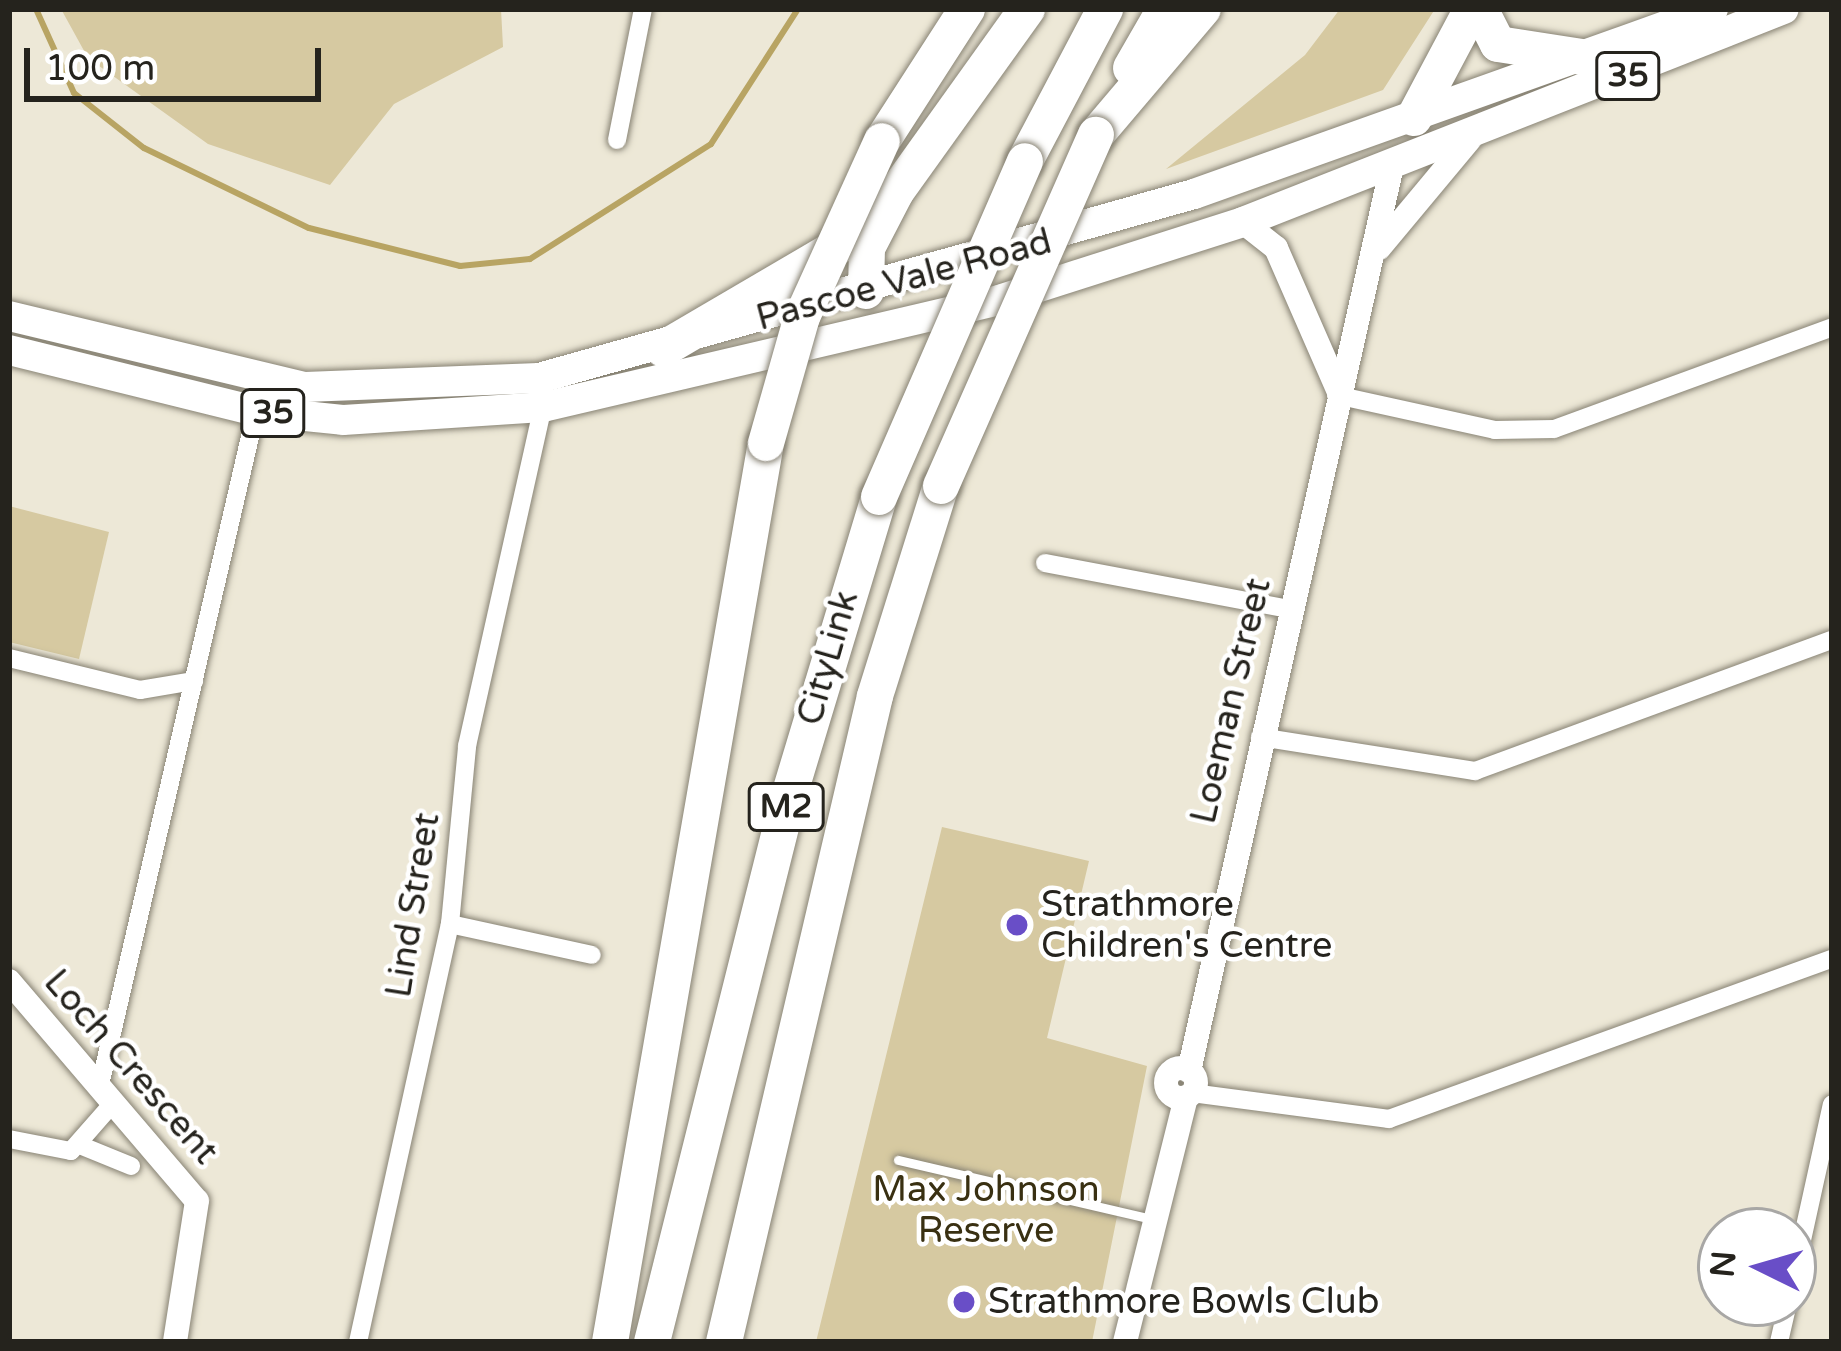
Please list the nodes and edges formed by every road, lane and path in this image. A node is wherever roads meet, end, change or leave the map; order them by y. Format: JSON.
{"nodes":[{"id":1,"x":643,"y":9,"type":"edge"},
{"id":2,"x":967,"y":9,"type":"edge"},
{"id":3,"x":1027,"y":9,"type":"edge"},
{"id":4,"x":1106,"y":9,"type":"edge"},
{"id":5,"x":1165,"y":9,"type":"edge"},
{"id":6,"x":1204,"y":9,"type":"edge"},
{"id":7,"x":1476,"y":9,"type":"edge"},
{"id":8,"x":1713,"y":9,"type":"edge"},
{"id":9,"x":1784,"y":9,"type":"edge"},
{"id":10,"x":1582,"y":57,"type":"junction"},
{"id":11,"x":1414,"y":118,"type":"junction"},
{"id":12,"x":1096,"y":135,"type":"junction"},
{"id":13,"x":617,"y":140,"type":"dead end"},
{"id":14,"x":1469,"y":140,"type":"junction"},
{"id":15,"x":1390,"y":170,"type":"junction"},
{"id":16,"x":896,"y":192,"type":"junction"},
{"id":17,"x":1243,"y":223,"type":"junction"},
{"id":18,"x":1371,"y":259,"type":"junction"},
{"id":19,"x":866,"y":291,"type":"junction"},
{"id":20,"x":9,"y":316,"type":"edge"},
{"id":21,"x":899,"y":325,"type":"junction"},
{"id":22,"x":1832,"y":327,"type":"edge"},
{"id":23,"x":663,"y":349,"type":"junction"},
{"id":24,"x":9,"y":350,"type":"edge"},
{"id":25,"x":1337,"y":393,"type":"junction"},
{"id":26,"x":543,"y":407,"type":"junction"},
{"id":27,"x":256,"y":411,"type":"junction"},
{"id":28,"x":1046,"y":563,"type":"dead end"},
{"id":29,"x":1289,"y":609,"type":"junction"},
{"id":30,"x":1832,"y":640,"type":"edge"},
{"id":31,"x":9,"y":658,"type":"edge"},
{"id":32,"x":194,"y":681,"type":"junction"},
{"id":33,"x":1260,"y":737,"type":"junction"},
{"id":34,"x":450,"y":924,"type":"junction"},
{"id":35,"x":592,"y":955,"type":"dead end"},
{"id":36,"x":1832,"y":959,"type":"edge"},
{"id":37,"x":9,"y":981,"type":"edge"},
{"id":38,"x":1185,"y":1084,"type":"junction"},
{"id":39,"x":107,"y":1093,"type":"junction"},
{"id":40,"x":1832,"y":1104,"type":"edge"},
{"id":41,"x":9,"y":1139,"type":"edge"},
{"id":42,"x":82,"y":1146,"type":"junction"},
{"id":43,"x":898,"y":1160,"type":"dead end"},
{"id":44,"x":131,"y":1166,"type":"dead end"},
{"id":45,"x":1809,"y":1207,"type":"edge"},
{"id":46,"x":1152,"y":1219,"type":"junction"},
{"id":47,"x":175,"y":1342,"type":"edge"},
{"id":48,"x":358,"y":1342,"type":"edge"},
{"id":49,"x":610,"y":1342,"type":"edge"},
{"id":50,"x":652,"y":1342,"type":"edge"},
{"id":51,"x":724,"y":1342,"type":"edge"},
{"id":52,"x":1125,"y":1342,"type":"edge"}],
"edges":[{"from":1,"to":13,"type":"street"},
{"from":2,"to":49,"type":"highway","bridge":true},
{"from":3,"to":16,"type":"highway"},
{"from":4,"to":50,"type":"highway","name":"CityLink","number":"M2","bridge":true},
{"from":5,"to":12,"type":"highway","name":"CityLink","number":"M2"},
{"from":6,"to":12,"type":"highway"},
{"from":7,"to":10,"type":"highway"},
{"from":7,"to":11,"type":"highway"},
{"from":8,"to":10,"type":"main road","name":"Pascoe Vale Road","number":"35"},
{"from":9,"to":14,"type":"main road","name":"Pascoe Vale Road","number":"35"},
{"from":10,"to":11,"type":"main road","name":"Pascoe Vale Road","number":"35"},
{"from":11,"to":15,"type":"main road"},
{"from":11,"to":19,"type":"main road","name":"Pascoe Vale Road","number":"35"},
{"from":12,"to":51,"type":"highway","name":"CityLink","number":"M2","bridge":true},
{"from":14,"to":15,"type":"main road","name":"Pascoe Vale Road","number":"35"},
{"from":14,"to":18,"type":"street"},
{"from":15,"to":17,"type":"main road","name":"Pascoe Vale Road","number":"35"},
{"from":15,"to":18,"type":"street","name":"Loeman Street"},
{"from":16,"to":19,"type":"highway"},
{"from":16,"to":23,"type":"highway"},
{"from":17,"to":21,"type":"main road","name":"Pascoe Vale Road","number":"35"},
{"from":17,"to":25,"type":"street"},
{"from":18,"to":25,"type":"street","name":"Loeman Street"},
{"from":19,"to":21,"type":"main road"},
{"from":19,"to":23,"type":"main road","name":"Pascoe Vale Road","number":"35"},
{"from":20,"to":23,"type":"main road","name":"Pascoe Vale Road","number":"35"},
{"from":21,"to":26,"type":"main road","name":"Pascoe Vale Road","number":"35"},
{"from":22,"to":25,"type":"street"},
{"from":24,"to":27,"type":"main road","name":"Pascoe Vale Road","number":"35"},
{"from":25,"to":29,"type":"street","name":"Loeman Street"},
{"from":26,"to":27,"type":"main road","name":"Pascoe Vale Road","number":"35"},
{"from":26,"to":34,"type":"street","name":"Lind Street"},
{"from":27,"to":32,"type":"street"},
{"from":28,"to":29,"type":"street"},
{"from":29,"to":33,"type":"street","name":"Loeman Street"},
{"from":30,"to":33,"type":"street"},
{"from":31,"to":32,"type":"street"},
{"from":32,"to":39,"type":"street"},
{"from":33,"to":38,"type":"street","name":"Loeman Street"},
{"from":34,"to":35,"type":"street"},
{"from":34,"to":48,"type":"street","name":"Lind Street"},
{"from":36,"to":38,"type":"street"},
{"from":37,"to":39,"type":"street","name":"Loch Crescent"},
{"from":38,"to":46,"type":"street","name":"Loeman Street"},
{"from":39,"to":42,"type":"street"},
{"from":39,"to":47,"type":"street","name":"Loch Crescent"},
{"from":40,"to":45,"type":"street"},
{"from":41,"to":42,"type":"street"},
{"from":42,"to":44,"type":"street"},
{"from":43,"to":46,"type":"lane"},
{"from":46,"to":52,"type":"street","name":"Loeman Street"}]}
